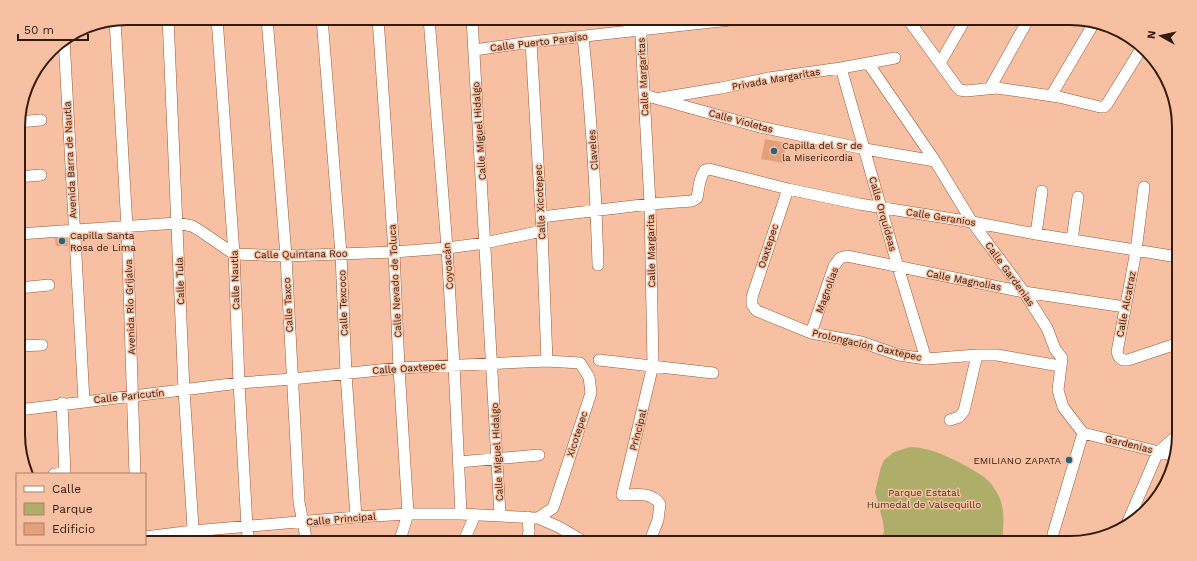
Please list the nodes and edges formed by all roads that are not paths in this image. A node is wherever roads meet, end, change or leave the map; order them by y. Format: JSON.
{"nodes":[{"id":1,"x":168,"y":25,"type":"edge"},
{"id":2,"x":218,"y":25,"type":"edge"},
{"id":3,"x":268,"y":25,"type":"edge"},
{"id":4,"x":323,"y":25,"type":"edge"},
{"id":5,"x":378,"y":25,"type":"edge"},
{"id":6,"x":430,"y":25,"type":"edge"},
{"id":7,"x":472,"y":25,"type":"edge"},
{"id":8,"x":640,"y":25,"type":"edge"},
{"id":9,"x":685,"y":25,"type":"edge"},
{"id":10,"x":912,"y":25,"type":"edge"},
{"id":11,"x":962,"y":25,"type":"edge"},
{"id":12,"x":1025,"y":25,"type":"edge"},
{"id":13,"x":115,"y":26,"type":"edge"},
{"id":14,"x":1091,"y":27,"type":"edge"},
{"id":15,"x":640,"y":30,"type":"junction"},
{"id":16,"x":583,"y":36,"type":"junction"},
{"id":17,"x":531,"y":42,"type":"junction"},
{"id":18,"x":64,"y":47,"type":"edge"},
{"id":19,"x":474,"y":50,"type":"junction"},
{"id":20,"x":1138,"y":51,"type":"edge"},
{"id":21,"x":895,"y":58,"type":"dead end"},
{"id":22,"x":868,"y":63,"type":"junction"},
{"id":23,"x":940,"y":63,"type":"junction"},
{"id":24,"x":841,"y":68,"type":"junction"},
{"id":25,"x":990,"y":88,"type":"junction"},
{"id":26,"x":644,"y":95,"type":"junction"},
{"id":27,"x":1051,"y":96,"type":"junction"},
{"id":28,"x":656,"y":98,"type":"junction"},
{"id":29,"x":41,"y":120,"type":"dead end"},
{"id":30,"x":25,"y":121,"type":"edge"},
{"id":31,"x":645,"y":137,"type":"joint"},
{"id":32,"x":865,"y":149,"type":"junction"},
{"id":33,"x":935,"y":161,"type":"junction"},
{"id":34,"x":41,"y":175,"type":"dead end"},
{"id":35,"x":25,"y":176,"type":"edge"},
{"id":36,"x":1144,"y":187,"type":"dead end"},
{"id":37,"x":788,"y":188,"type":"junction"},
{"id":38,"x":1042,"y":191,"type":"dead end"},
{"id":39,"x":1078,"y":197,"type":"dead end"},
{"id":40,"x":650,"y":204,"type":"junction"},
{"id":41,"x":880,"y":207,"type":"junction"},
{"id":42,"x":597,"y":210,"type":"junction"},
{"id":43,"x":541,"y":217,"type":"junction"},
{"id":44,"x":972,"y":222,"type":"junction"},
{"id":45,"x":177,"y":223,"type":"junction"},
{"id":46,"x":127,"y":227,"type":"junction"},
{"id":47,"x":74,"y":230,"type":"junction"},
{"id":48,"x":542,"y":231,"type":"junction"},
{"id":49,"x":25,"y":234,"type":"edge"},
{"id":50,"x":1036,"y":234,"type":"junction"},
{"id":51,"x":1072,"y":240,"type":"junction"},
{"id":52,"x":486,"y":243,"type":"junction"},
{"id":53,"x":447,"y":248,"type":"junction"},
{"id":54,"x":1136,"y":251,"type":"junction"},
{"id":55,"x":394,"y":252,"type":"junction"},
{"id":56,"x":234,"y":254,"type":"junction"},
{"id":57,"x":341,"y":254,"type":"junction"},
{"id":58,"x":286,"y":256,"type":"junction"},
{"id":59,"x":1172,"y":256,"type":"edge"},
{"id":60,"x":598,"y":265,"type":"dead end"},
{"id":61,"x":898,"y":267,"type":"junction"},
{"id":62,"x":49,"y":285,"type":"dead end"},
{"id":63,"x":25,"y":287,"type":"edge"},
{"id":64,"x":1024,"y":292,"type":"junction"},
{"id":65,"x":752,"y":305,"type":"joint"},
{"id":66,"x":1125,"y":307,"type":"junction"},
{"id":67,"x":811,"y":333,"type":"junction"},
{"id":68,"x":42,"y":345,"type":"dead end"},
{"id":69,"x":1172,"y":345,"type":"edge"},
{"id":70,"x":25,"y":346,"type":"edge"},
{"id":71,"x":977,"y":355,"type":"junction"},
{"id":72,"x":926,"y":359,"type":"junction"},
{"id":73,"x":599,"y":360,"type":"dead end"},
{"id":74,"x":547,"y":362,"type":"junction"},
{"id":75,"x":580,"y":362,"type":"joint"},
{"id":76,"x":492,"y":364,"type":"junction"},
{"id":77,"x":454,"y":365,"type":"junction"},
{"id":78,"x":653,"y":365,"type":"junction"},
{"id":79,"x":1060,"y":366,"type":"junction"},
{"id":80,"x":399,"y":368,"type":"junction"},
{"id":81,"x":713,"y":373,"type":"dead end"},
{"id":82,"x":346,"y":374,"type":"junction"},
{"id":83,"x":292,"y":379,"type":"junction"},
{"id":84,"x":239,"y":383,"type":"junction"},
{"id":85,"x":184,"y":390,"type":"junction"},
{"id":86,"x":133,"y":395,"type":"junction"},
{"id":87,"x":84,"y":401,"type":"junction"},
{"id":88,"x":62,"y":404,"type":"junction"},
{"id":89,"x":25,"y":409,"type":"edge"},
{"id":90,"x":950,"y":420,"type":"dead end"},
{"id":91,"x":1082,"y":433,"type":"junction"},
{"id":92,"x":1172,"y":440,"type":"edge"},
{"id":93,"x":1158,"y":452,"type":"junction"},
{"id":94,"x":539,"y":455,"type":"dead end"},
{"id":95,"x":1170,"y":455,"type":"edge"},
{"id":96,"x":497,"y":459,"type":"junction"},
{"id":97,"x":458,"y":462,"type":"junction"},
{"id":98,"x":65,"y":473,"type":"edge"},
{"id":99,"x":135,"y":473,"type":"edge"},
{"id":100,"x":408,"y":514,"type":"junction"},
{"id":101,"x":461,"y":514,"type":"junction"},
{"id":102,"x":475,"y":515,"type":"junction"},
{"id":103,"x":500,"y":515,"type":"junction"},
{"id":104,"x":356,"y":516,"type":"junction"},
{"id":105,"x":533,"y":517,"type":"junction"},
{"id":106,"x":1130,"y":517,"type":"edge"},
{"id":107,"x":303,"y":522,"type":"junction"},
{"id":108,"x":247,"y":527,"type":"junction"},
{"id":109,"x":193,"y":531,"type":"junction"},
{"id":110,"x":1053,"y":534,"type":"dead end"},
{"id":111,"x":153,"y":536,"type":"edge"},
{"id":112,"x":193,"y":536,"type":"edge"},
{"id":113,"x":249,"y":536,"type":"edge"},
{"id":114,"x":306,"y":536,"type":"edge"},
{"id":115,"x":402,"y":536,"type":"edge"},
{"id":116,"x":466,"y":536,"type":"edge"},
{"id":117,"x":529,"y":536,"type":"edge"},
{"id":118,"x":574,"y":536,"type":"edge"},
{"id":119,"x":652,"y":536,"type":"edge"}],
"edges":[{"from":1,"to":45,"type":"street","name":"Calle Tula"},
{"from":2,"to":56,"type":"street","name":"Calle Nautla"},
{"from":3,"to":58,"type":"street","name":"Calle Taxco"},
{"from":4,"to":57,"type":"street","name":"Calle Texcoco"},
{"from":5,"to":55,"type":"street","name":"Calle Nevado de Toluca"},
{"from":6,"to":53,"type":"street","name":"Coyoacán"},
{"from":7,"to":19,"type":"street","name":"Calle Miguel Hidalgo"},
{"from":8,"to":15,"type":"street","name":"Calle Margaritas"},
{"from":9,"to":15,"type":"street","name":"Calle Puerto Paraíso"},
{"from":10,"to":23,"type":"street"},
{"from":11,"to":23,"type":"street"},
{"from":12,"to":25,"type":"street"},
{"from":13,"to":46,"type":"street","name":"Avenida Río Grijalva"},
{"from":14,"to":27,"type":"street"},
{"from":15,"to":16,"type":"street","name":"Calle Puerto Paraíso"},
{"from":15,"to":26,"type":"street","name":"Calle Margaritas"},
{"from":16,"to":17,"type":"street","name":"Calle Puerto Paraíso"},
{"from":16,"to":42,"type":"street","name":"Claveles"},
{"from":17,"to":19,"type":"street","name":"Calle Puerto Paraíso"},
{"from":17,"to":43,"type":"street","name":"Calle Xicotepec"},
{"from":18,"to":47,"type":"street","name":"Avenida Barra de Nautla"},
{"from":19,"to":52,"type":"street","name":"Calle Miguel Hidalgo"},
{"from":20,"to":27,"type":"street"},
{"from":21,"to":22,"type":"street","name":"Privada Margaritas"},
{"from":22,"to":24,"type":"street","name":"Privada Margaritas"},
{"from":22,"to":33,"type":"street","name":"Calle Gardenias"},
{"from":23,"to":25,"type":"street"},
{"from":24,"to":28,"type":"street","name":"Privada Margaritas"},
{"from":24,"to":32,"type":"street","name":"Calle Orquídeas"},
{"from":25,"to":27,"type":"street"},
{"from":26,"to":28,"type":"street","name":"Calle Violetas"},
{"from":26,"to":31,"type":"street","name":"Calle Margaritas"},
{"from":28,"to":32,"type":"street","name":"Calle Violetas"},
{"from":29,"to":30,"type":"street"},
{"from":31,"to":40,"type":"street","name":"Calle Margarita"},
{"from":32,"to":33,"type":"street","name":"Calle Violetas"},
{"from":32,"to":41,"type":"street","name":"Calle Orquídeas"},
{"from":33,"to":44,"type":"street","name":"Calle Gardenias"},
{"from":34,"to":35,"type":"street"},
{"from":36,"to":54,"type":"street","name":"Calle Alcatraz"},
{"from":37,"to":40,"type":"street","name":"Calle Geranios"},
{"from":37,"to":41,"type":"street","name":"Calle Geranios"},
{"from":37,"to":65,"type":"street","name":"Oaxtepec"},
{"from":38,"to":50,"type":"street"},
{"from":39,"to":51,"type":"street"},
{"from":40,"to":42,"type":"street"},
{"from":40,"to":78,"type":"street","name":"Calle Margarita"},
{"from":41,"to":44,"type":"street","name":"Calle Geranios"},
{"from":41,"to":61,"type":"street","name":"Calle Orquídeas"},
{"from":42,"to":43,"type":"street"},
{"from":42,"to":60,"type":"street","name":"Claveles"},
{"from":43,"to":48,"type":"street","name":"Calle Xicotepec"},
{"from":44,"to":50,"type":"street","name":"Calle Geranios"},
{"from":44,"to":64,"type":"street","name":"Calle Gardenias"},
{"from":45,"to":46,"type":"street"},
{"from":45,"to":56,"type":"street"},
{"from":45,"to":85,"type":"street","name":"Calle Tula"},
{"from":46,"to":47,"type":"street"},
{"from":46,"to":86,"type":"street","name":"Avenida Río Grijalva"},
{"from":47,"to":49,"type":"street"},
{"from":47,"to":87,"type":"street","name":"Avenida Barra de Nautla"},
{"from":48,"to":52,"type":"street","name":"Calle Quintana Roo"},
{"from":48,"to":74,"type":"street","name":"Calle Xicotepec"},
{"from":50,"to":51,"type":"street","name":"Calle Geranios"},
{"from":51,"to":54,"type":"street","name":"Calle Geranios"},
{"from":52,"to":53,"type":"street","name":"Calle Quintana Roo"},
{"from":52,"to":76,"type":"street","name":"Calle Miguel Hidalgo"},
{"from":53,"to":55,"type":"street","name":"Calle Quintana Roo"},
{"from":53,"to":77,"type":"street","name":"Coyoacán"},
{"from":54,"to":59,"type":"street","name":"Calle Geranios"},
{"from":54,"to":66,"type":"street","name":"Calle Alcatraz"},
{"from":55,"to":57,"type":"street","name":"Calle Quintana Roo"},
{"from":55,"to":80,"type":"street","name":"Calle Nevado de Toluca"},
{"from":56,"to":58,"type":"street","name":"Calle Quintana Roo"},
{"from":56,"to":84,"type":"street","name":"Calle Nautla"},
{"from":57,"to":58,"type":"street","name":"Calle Quintana Roo"},
{"from":57,"to":82,"type":"street","name":"Calle Texcoco"},
{"from":58,"to":83,"type":"street","name":"Calle Taxco"},
{"from":61,"to":64,"type":"street","name":"Calle Magnolias"},
{"from":61,"to":67,"type":"street","name":"Magnolias"},
{"from":61,"to":72,"type":"street","name":"Calle Orquídeas"},
{"from":62,"to":63,"type":"street"},
{"from":64,"to":66,"type":"street","name":"Calle Magnolias"},
{"from":64,"to":79,"type":"street","name":"Calle Gardenias"},
{"from":65,"to":67,"type":"street","name":"Prolongación Oaxtepec"},
{"from":66,"to":69,"type":"street","name":"Calle Alcatraz"},
{"from":67,"to":72,"type":"street","name":"Prolongación Oaxtepec"},
{"from":68,"to":70,"type":"street"},
{"from":71,"to":72,"type":"street","name":"Prolongación Oaxtepec"},
{"from":71,"to":79,"type":"street","name":"Prolongación Oaxtepec"},
{"from":71,"to":90,"type":"street"},
{"from":73,"to":78,"type":"street"},
{"from":74,"to":75,"type":"street","name":"Calle Oaxtepec"},
{"from":74,"to":76,"type":"street","name":"Calle Oaxtepec"},
{"from":75,"to":105,"type":"street","name":"Xicotepec"},
{"from":76,"to":77,"type":"street","name":"Calle Oaxtepec"},
{"from":76,"to":96,"type":"street","name":"Calle Miguel Hidalgo"},
{"from":77,"to":80,"type":"street","name":"Calle Oaxtepec"},
{"from":77,"to":97,"type":"street","name":"Coyoacán"},
{"from":78,"to":81,"type":"street"},
{"from":78,"to":119,"type":"street","name":"Principal"},
{"from":79,"to":91,"type":"street","name":"Calle Gardenias"},
{"from":80,"to":82,"type":"street","name":"Calle Oaxtepec"},
{"from":80,"to":100,"type":"street","name":"Calle Nevado de Toluca"},
{"from":82,"to":83,"type":"street","name":"Calle Oaxtepec"},
{"from":82,"to":104,"type":"street","name":"Calle Texcoco"},
{"from":83,"to":84,"type":"street","name":"Calle Oaxtepec"},
{"from":83,"to":107,"type":"street","name":"Calle Taxco"},
{"from":84,"to":85,"type":"street","name":"Calle Paricutín"},
{"from":84,"to":108,"type":"street","name":"Calle Nautla"},
{"from":85,"to":86,"type":"street","name":"Calle Paricutín"},
{"from":85,"to":109,"type":"street","name":"Calle Tula"},
{"from":86,"to":87,"type":"street","name":"Calle Paricutín"},
{"from":86,"to":99,"type":"street","name":"Avenida Río Grijalva"},
{"from":87,"to":88,"type":"street","name":"Calle Paricutín"},
{"from":88,"to":89,"type":"street","name":"Calle Paricutín"},
{"from":88,"to":98,"type":"street"},
{"from":91,"to":93,"type":"street","name":"Gardenias"},
{"from":91,"to":110,"type":"street"},
{"from":92,"to":93,"type":"street"},
{"from":93,"to":95,"type":"street","name":"Gardenias"},
{"from":93,"to":106,"type":"street"},
{"from":94,"to":96,"type":"street"},
{"from":96,"to":97,"type":"street"},
{"from":96,"to":103,"type":"street","name":"Calle Miguel Hidalgo"},
{"from":97,"to":101,"type":"street","name":"Coyoacán"},
{"from":100,"to":101,"type":"street","name":"Calle Principal"},
{"from":100,"to":104,"type":"street","name":"Calle Principal"},
{"from":100,"to":115,"type":"street","name":"Calle Nevado de Toluca"},
{"from":101,"to":102,"type":"street","name":"Calle Principal"},
{"from":102,"to":103,"type":"street","name":"Calle Principal"},
{"from":102,"to":116,"type":"street"},
{"from":103,"to":105,"type":"street","name":"Calle Principal"},
{"from":104,"to":107,"type":"street","name":"Calle Principal"},
{"from":105,"to":117,"type":"street"},
{"from":105,"to":118,"type":"street","name":"Calle Principal"},
{"from":107,"to":108,"type":"street","name":"Calle Principal"},
{"from":107,"to":114,"type":"street","name":"Calle Taxco"},
{"from":108,"to":109,"type":"street","name":"Calle Principal"},
{"from":108,"to":113,"type":"street","name":"Calle Nautla"},
{"from":109,"to":111,"type":"street","name":"Calle Principal"},
{"from":109,"to":112,"type":"street","name":"Calle Tula"}]}
